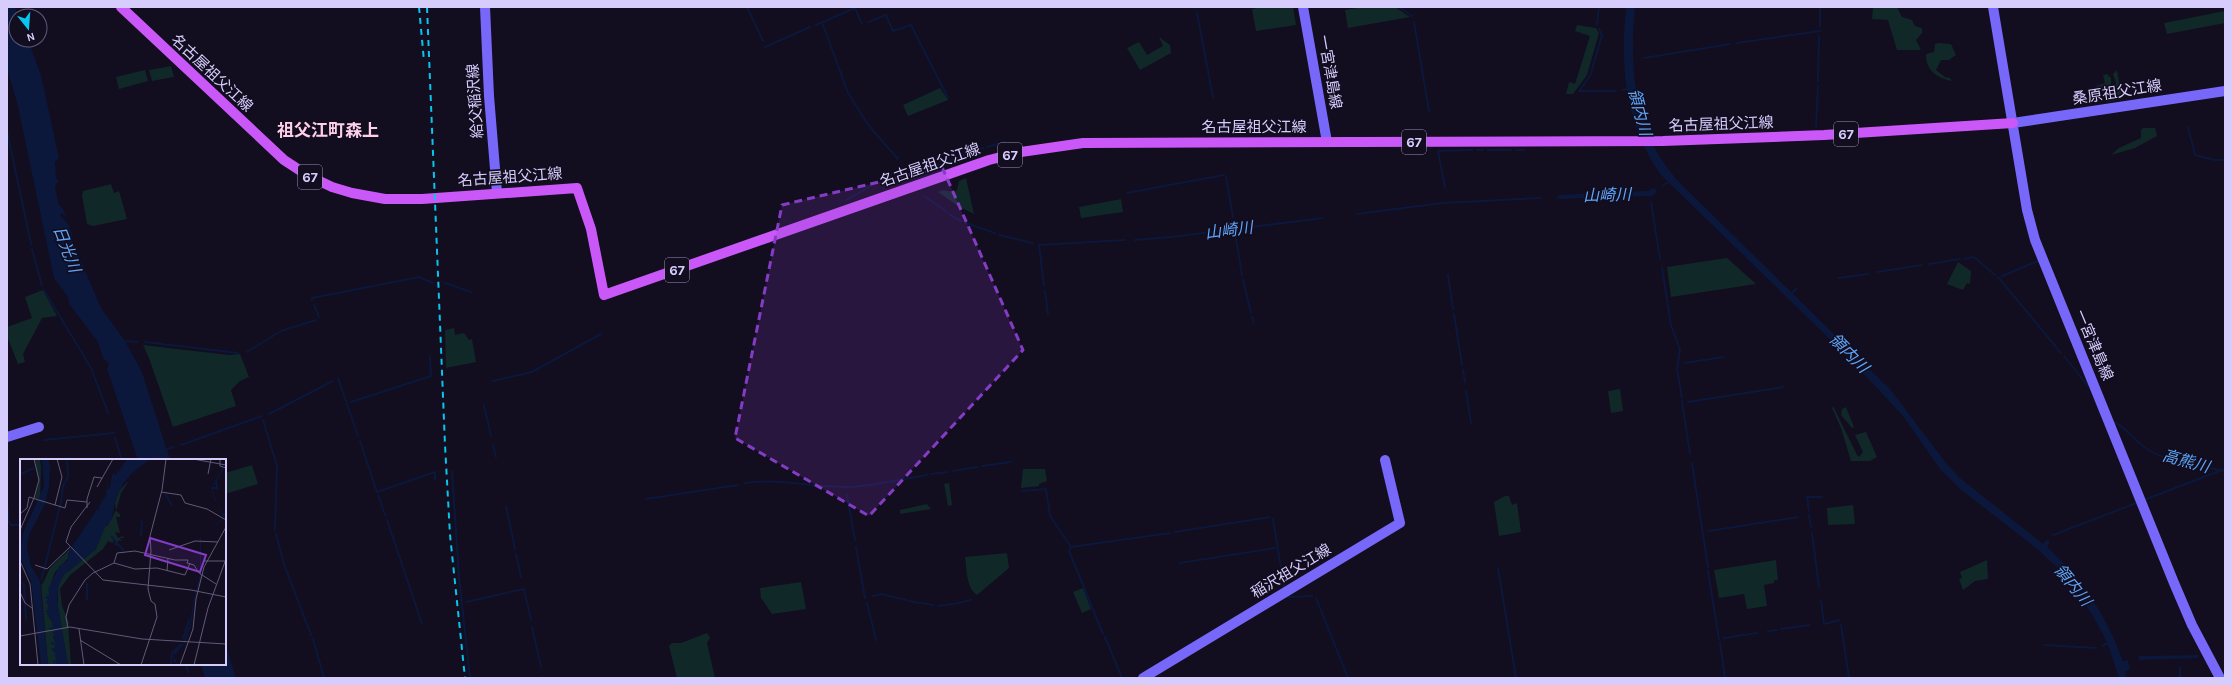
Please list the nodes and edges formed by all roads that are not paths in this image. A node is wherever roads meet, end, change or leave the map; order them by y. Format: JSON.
{"nodes":[{"id":1,"x":121,"y":7,"type":"edge"},
{"id":2,"x":485,"y":7,"type":"edge"},
{"id":3,"x":1303,"y":7,"type":"edge"},
{"id":4,"x":1993,"y":7,"type":"edge"},
{"id":5,"x":2225,"y":91,"type":"edge"},
{"id":6,"x":2013,"y":123,"type":"junction"},
{"id":7,"x":1327,"y":142,"type":"junction"},
{"id":8,"x":497,"y":193,"type":"junction"},
{"id":9,"x":39,"y":427,"type":"dead end"},
{"id":10,"x":7,"y":437,"type":"edge"},
{"id":11,"x":1385,"y":460,"type":"dead end"},
{"id":12,"x":1143,"y":678,"type":"edge"},
{"id":13,"x":2220,"y":678,"type":"edge"}],
"edges":[{"from":1,"to":8,"type":"main road","name":"名古屋祖父江線","number":"67"},
{"from":2,"to":8,"type":"main road","name":"給父稲沢線"},
{"from":3,"to":7,"type":"main road","name":"一宮津島線"},
{"from":4,"to":6,"type":"main road","name":"一宮津島線"},
{"from":5,"to":6,"type":"main road","name":"桑原祖父江線"},
{"from":6,"to":7,"type":"main road","name":"名古屋祖父江線","number":"67"},
{"from":6,"to":13,"type":"main road","name":"一宮津島線"},
{"from":7,"to":8,"type":"main road","name":"名古屋祖父江線","number":"67"},
{"from":9,"to":10,"type":"main road"},
{"from":11,"to":12,"type":"main road","name":"稲沢祖父江線"}]}
